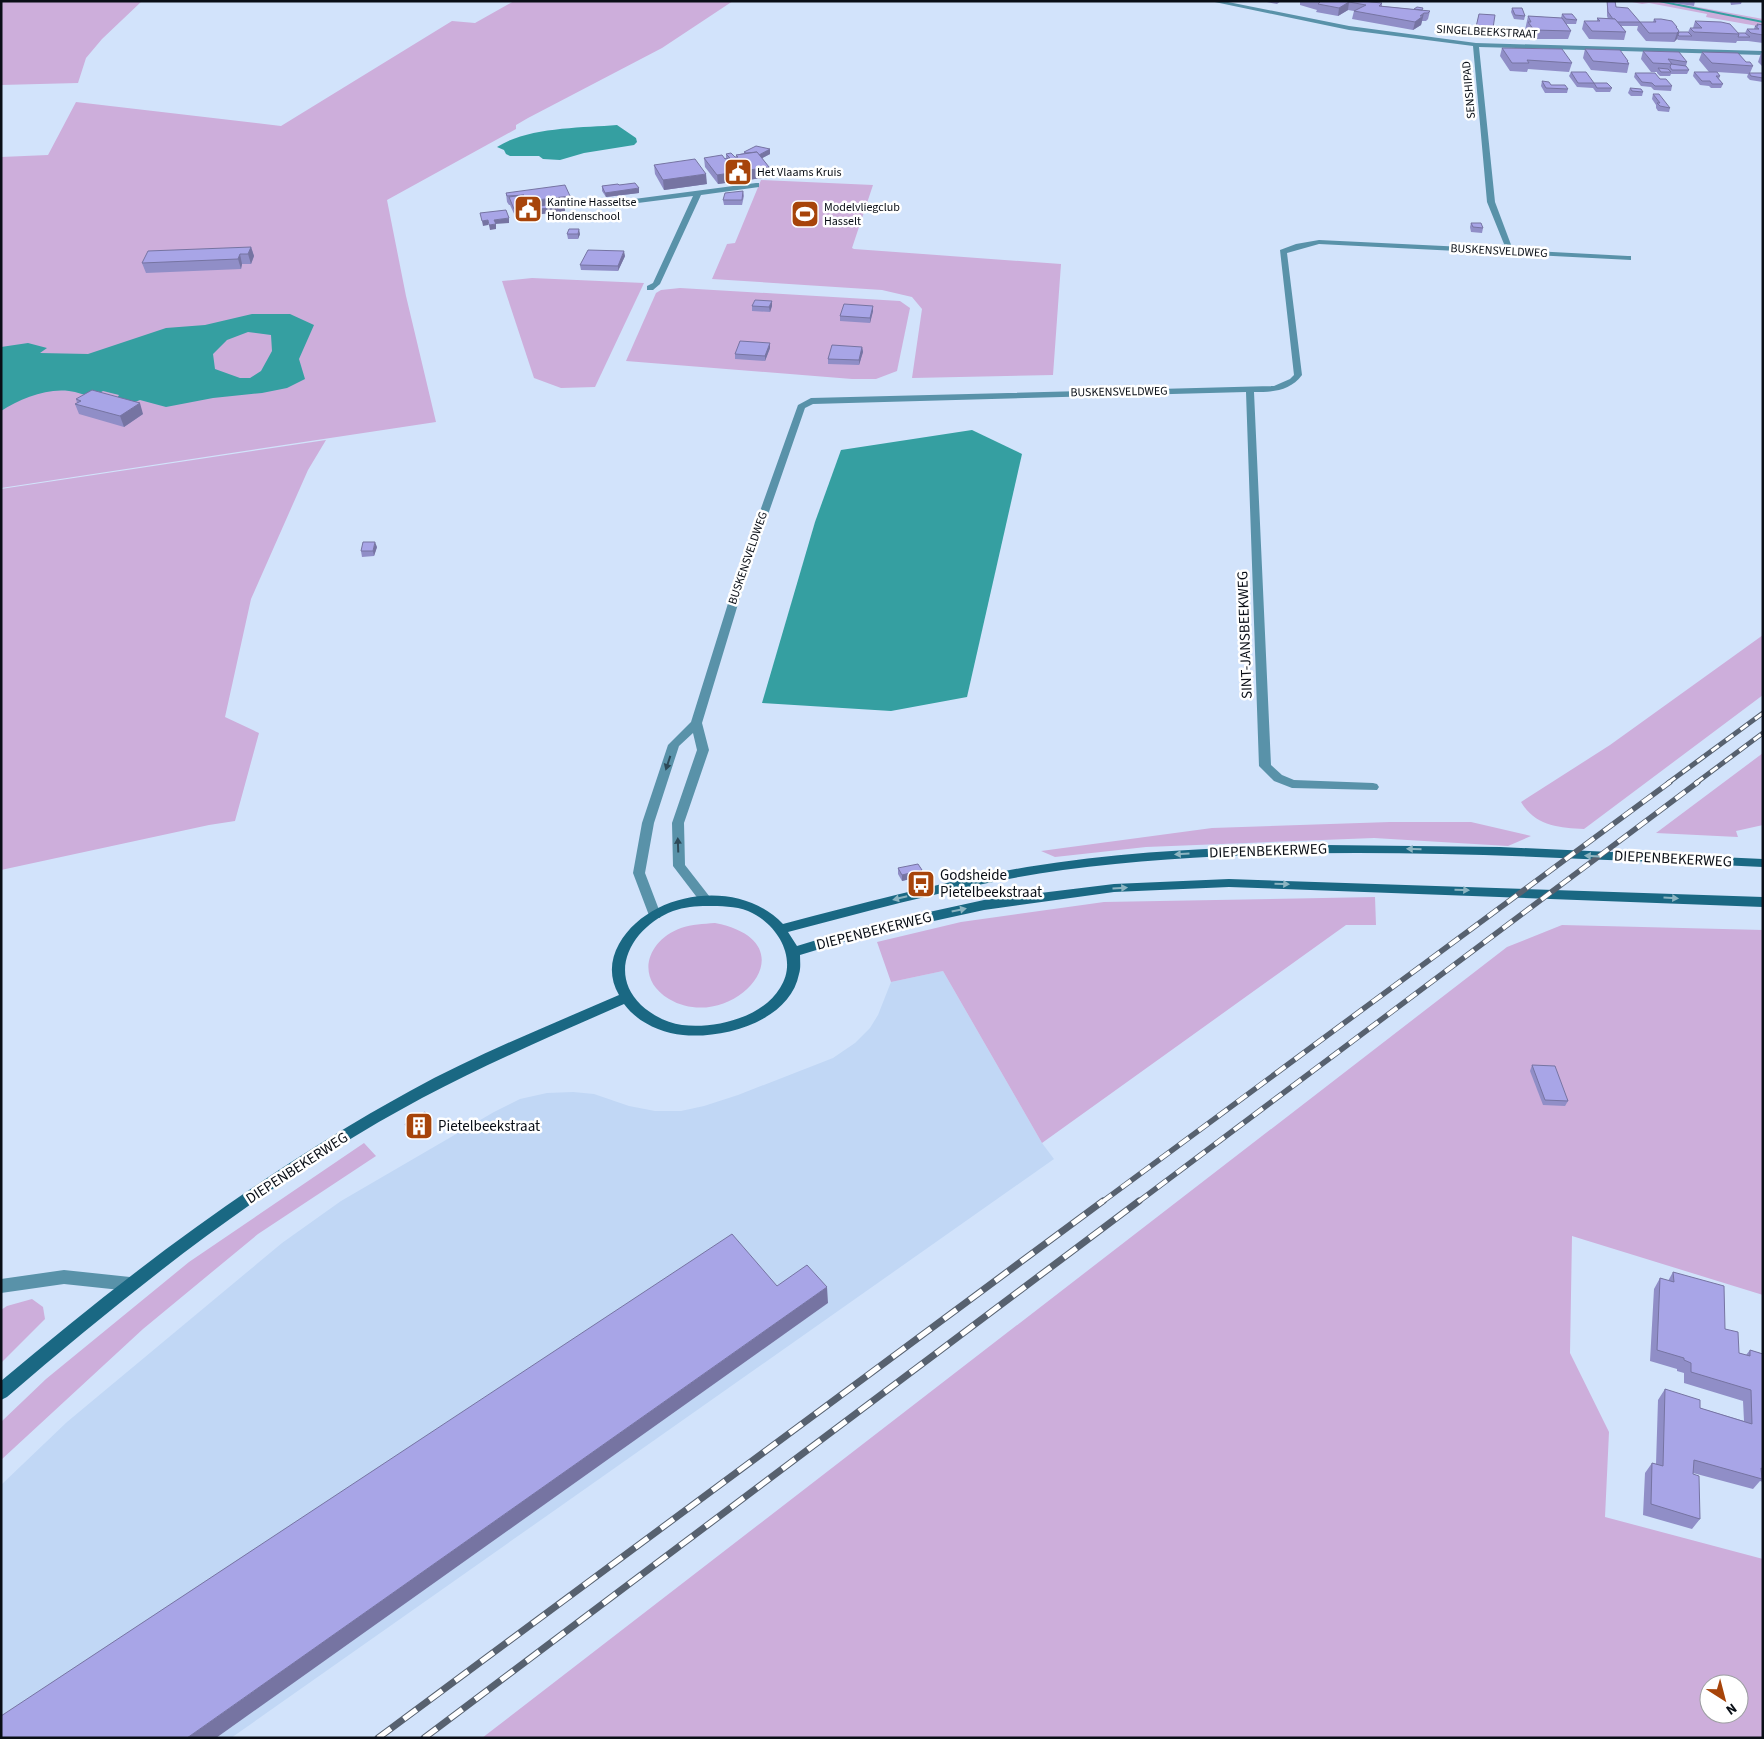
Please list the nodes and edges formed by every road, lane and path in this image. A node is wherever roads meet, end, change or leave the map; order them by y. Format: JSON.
{"nodes":[{"id":1,"x":1213,"y":1,"type":"edge"},
{"id":2,"x":1476,"y":45,"type":"junction"},
{"id":3,"x":1763,"y":53,"type":"edge"},
{"id":4,"x":756,"y":185,"type":"edge"},
{"id":5,"x":698,"y":193,"type":"junction"},
{"id":6,"x":622,"y":203,"type":"dead end"},
{"id":7,"x":1510,"y":251,"type":"junction"},
{"id":8,"x":1628,"y":258,"type":"dead end"},
{"id":9,"x":653,"y":286,"type":"dead end"},
{"id":10,"x":1250,"y":390,"type":"junction"},
{"id":11,"x":696,"y":724,"type":"junction"},
{"id":12,"x":1373,"y":788,"type":"dead end"},
{"id":13,"x":1763,"y":863,"type":"edge"},
{"id":14,"x":707,"y":901,"type":"junction"},
{"id":15,"x":1763,"y":902,"type":"edge"},
{"id":16,"x":655,"y":916,"type":"junction"},
{"id":17,"x":781,"y":929,"type":"junction"},
{"id":18,"x":793,"y":952,"type":"junction"},
{"id":19,"x":626,"y":997,"type":"junction"},
{"id":20,"x":130,"y":1284,"type":"junction"},
{"id":21,"x":1,"y":1286,"type":"edge"},
{"id":22,"x":1,"y":1392,"type":"edge"}],
"edges":[{"from":1,"to":2,"type":"street","name":"SINGELBEEKSTRAAT"},
{"from":2,"to":3,"type":"street","name":"SINGELBEEKSTRAAT"},
{"from":2,"to":7,"type":"street","name":"SENSHIPAD"},
{"from":4,"to":5,"type":"street"},
{"from":5,"to":6,"type":"street"},
{"from":5,"to":9,"type":"street"},
{"from":7,"to":8,"type":"street","name":"BUSKENSVELDWEG"},
{"from":7,"to":10,"type":"street","name":"BUSKENSVELDWEG"},
{"from":10,"to":11,"type":"street","name":"BUSKENSVELDWEG"},
{"from":10,"to":12,"type":"street","name":"SINT-JANSBEEKWEG"},
{"from":14,"to":11,"type":"street","one_way":true},
{"from":11,"to":16,"type":"street","name":"BUSKENSVELDWEG","one_way":true},
{"from":13,"to":17,"type":"main road","name":"DIEPENBEKERWEG","one_way":true},
{"from":14,"to":16,"type":"main road"},
{"from":14,"to":17,"type":"main road"},
{"from":18,"to":15,"type":"main road","name":"DIEPENBEKERWEG","one_way":true},
{"from":16,"to":19,"type":"main road"},
{"from":17,"to":18,"type":"main road"},
{"from":18,"to":19,"type":"main road"},
{"from":19,"to":20,"type":"main road","name":"DIEPENBEKERWEG"},
{"from":20,"to":21,"type":"street"},
{"from":20,"to":22,"type":"main road","name":"DIEPENBEKERWEG"}]}
